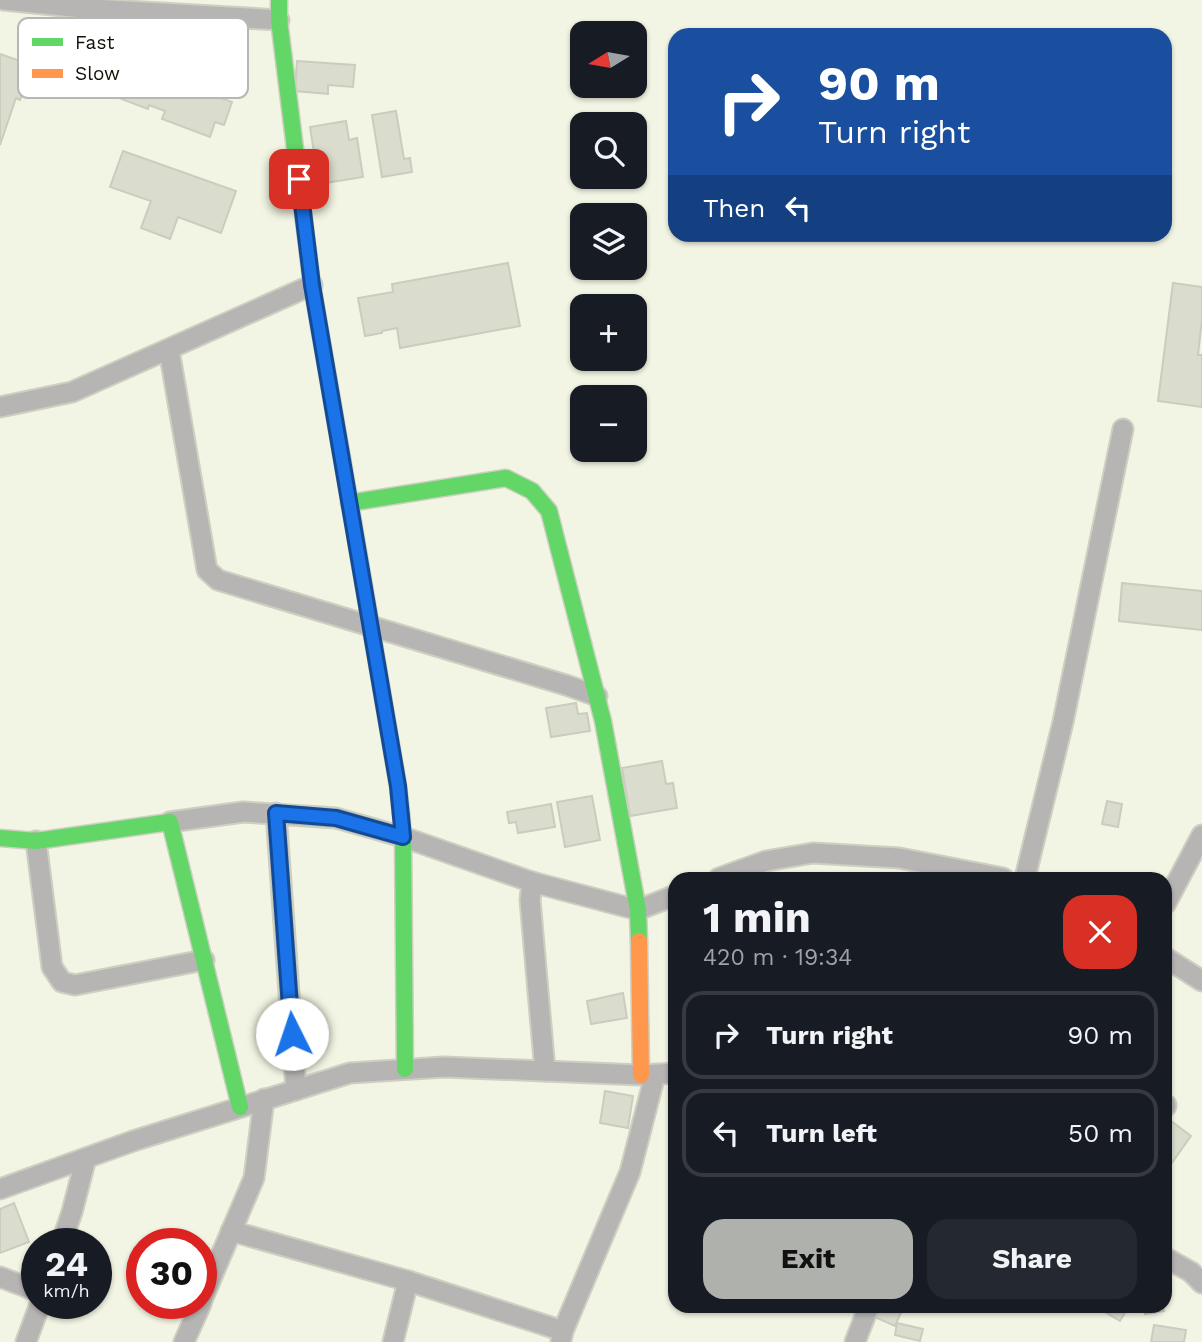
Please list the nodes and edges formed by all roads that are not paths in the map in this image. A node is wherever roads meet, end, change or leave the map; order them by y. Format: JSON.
{"nodes":[{"id":1,"x":4,"y":0,"type":"edge"},
{"id":2,"x":279,"y":0,"type":"edge"},
{"id":3,"x":245,"y":18,"type":"edge"},
{"id":4,"x":248,"y":18,"type":"edge"},
{"id":5,"x":279,"y":20,"type":"junction"},
{"id":6,"x":312,"y":285,"type":"junction"},
{"id":7,"x":169,"y":350,"type":"junction"},
{"id":8,"x":0,"y":407,"type":"edge"},
{"id":9,"x":1123,"y":429,"type":"dead end"},
{"id":10,"x":348,"y":503,"type":"junction"},
{"id":11,"x":371,"y":627,"type":"junction"},
{"id":12,"x":597,"y":696,"type":"junction"},
{"id":13,"x":276,"y":813,"type":"junction"},
{"id":14,"x":170,"y":822,"type":"junction"},
{"id":15,"x":1202,"y":835,"type":"edge"},
{"id":16,"x":403,"y":837,"type":"junction"},
{"id":17,"x":0,"y":838,"type":"edge"},
{"id":18,"x":36,"y":841,"type":"junction"},
{"id":19,"x":736,"y":872,"type":"edge"},
{"id":20,"x":972,"y":872,"type":"edge"},
{"id":21,"x":1027,"y":872,"type":"edge"},
{"id":22,"x":532,"y":882,"type":"junction"},
{"id":23,"x":1172,"y":892,"type":"edge"},
{"id":24,"x":668,"y":898,"type":"edge"},
{"id":25,"x":638,"y":910,"type":"junction"},
{"id":26,"x":204,"y":960,"type":"junction"},
{"id":27,"x":1172,"y":962,"type":"edge"},
{"id":28,"x":1202,"y":981,"type":"edge"},
{"id":29,"x":405,"y":1069,"type":"junction"},
{"id":30,"x":545,"y":1071,"type":"junction"},
{"id":31,"x":668,"y":1074,"type":"edge"},
{"id":32,"x":648,"y":1075,"type":"junction"},
{"id":33,"x":296,"y":1090,"type":"junction"},
{"id":34,"x":264,"y":1099,"type":"junction"},
{"id":35,"x":240,"y":1107,"type":"junction"},
{"id":36,"x":86,"y":1158,"type":"junction"},
{"id":37,"x":0,"y":1189,"type":"edge"},
{"id":38,"x":66,"y":1228,"type":"edge"},
{"id":39,"x":231,"y":1231,"type":"junction"},
{"id":40,"x":1172,"y":1261,"type":"edge"},
{"id":41,"x":217,"y":1265,"type":"edge"},
{"id":42,"x":1198,"y":1275,"type":"edge"},
{"id":43,"x":0,"y":1277,"type":"edge"},
{"id":44,"x":408,"y":1281,"type":"junction"},
{"id":45,"x":21,"y":1285,"type":"edge"},
{"id":46,"x":866,"y":1313,"type":"edge"},
{"id":47,"x":34,"y":1319,"type":"edge"},
{"id":48,"x":194,"y":1319,"type":"edge"},
{"id":49,"x":562,"y":1336,"type":"edge"},
{"id":50,"x":26,"y":1342,"type":"edge"},
{"id":51,"x":184,"y":1342,"type":"edge"},
{"id":52,"x":393,"y":1342,"type":"edge"},
{"id":53,"x":855,"y":1342,"type":"edge"}],
"edges":[{"from":1,"to":3,"type":"street"},
{"from":2,"to":5,"type":"street"},
{"from":4,"to":5,"type":"street"},
{"from":5,"to":6,"type":"street"},
{"from":6,"to":7,"type":"street"},
{"from":6,"to":10,"type":"street"},
{"from":7,"to":8,"type":"street"},
{"from":7,"to":11,"type":"street"},
{"from":9,"to":21,"type":"street"},
{"from":10,"to":11,"type":"street"},
{"from":10,"to":12,"type":"street"},
{"from":11,"to":12,"type":"street"},
{"from":11,"to":16,"type":"street"},
{"from":12,"to":25,"type":"street"},
{"from":13,"to":14,"type":"street"},
{"from":13,"to":16,"type":"street"},
{"from":13,"to":33,"type":"street"},
{"from":14,"to":18,"type":"street"},
{"from":14,"to":26,"type":"street"},
{"from":15,"to":23,"type":"street"},
{"from":16,"to":22,"type":"street"},
{"from":16,"to":29,"type":"street"},
{"from":17,"to":18,"type":"street"},
{"from":18,"to":26,"type":"street"},
{"from":19,"to":20,"type":"street"},
{"from":22,"to":25,"type":"street"},
{"from":22,"to":30,"type":"street"},
{"from":24,"to":25,"type":"street"},
{"from":25,"to":32,"type":"street"},
{"from":26,"to":35,"type":"street"},
{"from":27,"to":28,"type":"street"},
{"from":29,"to":30,"type":"street"},
{"from":29,"to":33,"type":"street"},
{"from":30,"to":32,"type":"street"},
{"from":31,"to":32,"type":"street"},
{"from":32,"to":49,"type":"street"},
{"from":33,"to":34,"type":"street"},
{"from":34,"to":35,"type":"street"},
{"from":34,"to":39,"type":"street"},
{"from":35,"to":36,"type":"street"},
{"from":36,"to":37,"type":"street"},
{"from":36,"to":38,"type":"street"},
{"from":39,"to":41,"type":"street"},
{"from":39,"to":44,"type":"street"},
{"from":40,"to":42,"type":"street"},
{"from":43,"to":45,"type":"street"},
{"from":44,"to":49,"type":"street"},
{"from":44,"to":52,"type":"street"},
{"from":46,"to":53,"type":"street"},
{"from":47,"to":50,"type":"street"},
{"from":48,"to":51,"type":"street"}]}
